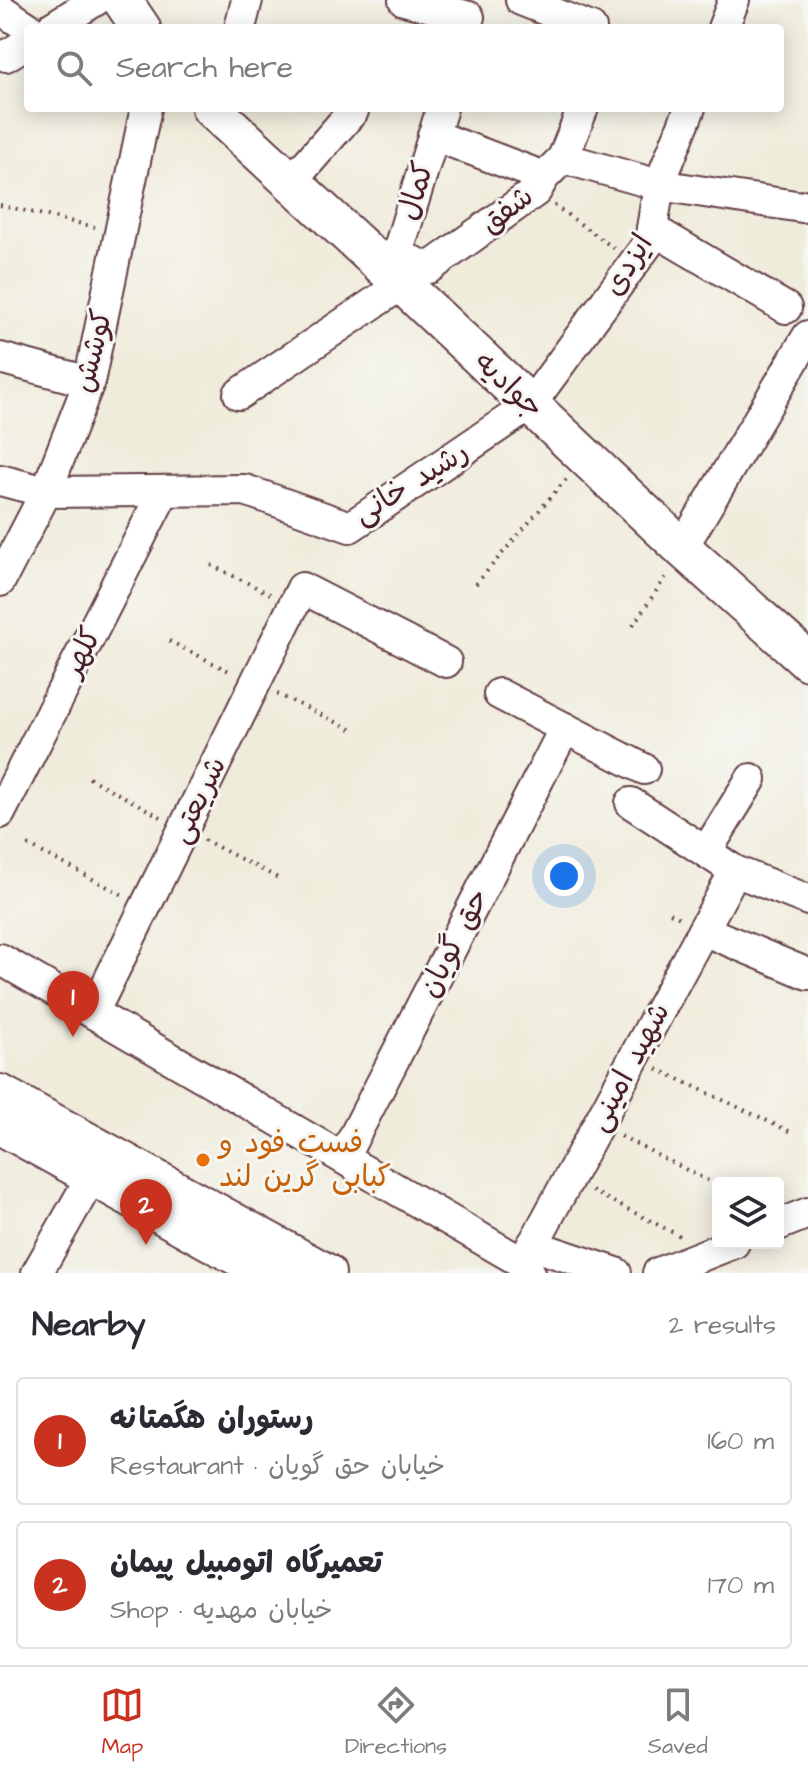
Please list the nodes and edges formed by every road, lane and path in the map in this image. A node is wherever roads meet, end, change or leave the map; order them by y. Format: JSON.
{"nodes":[{"id":1,"x":96,"y":0,"type":"edge"},
{"id":2,"x":122,"y":0,"type":"edge"},
{"id":3,"x":247,"y":0,"type":"edge"},
{"id":4,"x":404,"y":0,"type":"edge"},
{"id":5,"x":521,"y":0,"type":"edge"},
{"id":6,"x":734,"y":0,"type":"edge"},
{"id":7,"x":0,"y":9,"type":"edge"},
{"id":8,"x":470,"y":15,"type":"edge"},
{"id":9,"x":57,"y":24,"type":"edge"},
{"id":10,"x":138,"y":24,"type":"edge"},
{"id":11,"x":241,"y":24,"type":"edge"},
{"id":12,"x":581,"y":24,"type":"edge"},
{"id":13,"x":725,"y":24,"type":"edge"},
{"id":14,"x":24,"y":25,"type":"edge"},
{"id":15,"x":145,"y":112,"type":"edge"},
{"id":16,"x":217,"y":112,"type":"edge"},
{"id":17,"x":352,"y":112,"type":"edge"},
{"id":18,"x":581,"y":112,"type":"edge"},
{"id":19,"x":688,"y":112,"type":"edge"},
{"id":20,"x":438,"y":122,"type":"edge"},
{"id":21,"x":548,"y":176,"type":"junction"},
{"id":22,"x":291,"y":182,"type":"junction"},
{"id":23,"x":659,"y":185,"type":"junction"},
{"id":24,"x":0,"y":205,"type":"edge"},
{"id":25,"x":808,"y":205,"type":"edge"},
{"id":26,"x":652,"y":229,"type":"junction"},
{"id":27,"x":120,"y":233,"type":"junction"},
{"id":28,"x":634,"y":263,"type":"junction"},
{"id":29,"x":396,"y":271,"type":"junction"},
{"id":30,"x":786,"y":308,"type":"dead end"},
{"id":31,"x":808,"y":336,"type":"edge"},
{"id":32,"x":0,"y":358,"type":"edge"},
{"id":33,"x":89,"y":382,"type":"junction"},
{"id":34,"x":239,"y":394,"type":"dead end"},
{"id":35,"x":530,"y":405,"type":"junction"},
{"id":36,"x":586,"y":457,"type":"junction"},
{"id":37,"x":0,"y":480,"type":"edge"},
{"id":38,"x":164,"y":491,"type":"junction"},
{"id":39,"x":46,"y":492,"type":"junction"},
{"id":40,"x":683,"y":549,"type":"junction"},
{"id":41,"x":211,"y":565,"type":"dead end"},
{"id":42,"x":1,"y":579,"type":"edge"},
{"id":43,"x":476,"y":584,"type":"dead end"},
{"id":44,"x":298,"y":597,"type":"junction"},
{"id":45,"x":633,"y":625,"type":"dead end"},
{"id":46,"x":169,"y":641,"type":"dead end"},
{"id":47,"x":808,"y":661,"type":"edge"},
{"id":48,"x":446,"y":662,"type":"dead end"},
{"id":49,"x":255,"y":683,"type":"junction"},
{"id":50,"x":499,"y":694,"type":"dead end"},
{"id":51,"x":565,"y":728,"type":"junction"},
{"id":52,"x":351,"y":729,"type":"dead end"},
{"id":53,"x":644,"y":769,"type":"dead end"},
{"id":54,"x":89,"y":778,"type":"dead end"},
{"id":55,"x":751,"y":779,"type":"dead end"},
{"id":56,"x":631,"y":803,"type":"dead end"},
{"id":57,"x":0,"y":813,"type":"edge"},
{"id":58,"x":184,"y":830,"type":"junction"},
{"id":59,"x":28,"y":845,"type":"dead end"},
{"id":60,"x":706,"y":852,"type":"junction"},
{"id":61,"x":735,"y":871,"type":"junction"},
{"id":62,"x":280,"y":879,"type":"dead end"},
{"id":63,"x":808,"y":900,"type":"edge"},
{"id":64,"x":145,"y":906,"type":"junction"},
{"id":65,"x":703,"y":930,"type":"junction"},
{"id":66,"x":0,"y":959,"type":"edge"},
{"id":67,"x":808,"y":974,"type":"edge"},
{"id":68,"x":93,"y":1013,"type":"junction"},
{"id":69,"x":633,"y":1058,"type":"junction"},
{"id":70,"x":0,"y":1094,"type":"edge"},
{"id":71,"x":598,"y":1124,"type":"junction"},
{"id":72,"x":0,"y":1125,"type":"edge"},
{"id":73,"x":791,"y":1132,"type":"dead end"},
{"id":74,"x":343,"y":1158,"type":"junction"},
{"id":75,"x":92,"y":1176,"type":"junction"},
{"id":76,"x":568,"y":1179,"type":"junction"},
{"id":77,"x":712,"y":1183,"type":"edge"},
{"id":78,"x":808,"y":1213,"type":"edge"},
{"id":79,"x":784,"y":1223,"type":"edge"},
{"id":80,"x":712,"y":1243,"type":"edge"},
{"id":81,"x":717,"y":1249,"type":"edge"},
{"id":82,"x":528,"y":1260,"type":"edge"},
{"id":83,"x":37,"y":1273,"type":"edge"},
{"id":84,"x":268,"y":1273,"type":"edge"},
{"id":85,"x":326,"y":1273,"type":"edge"},
{"id":86,"x":616,"y":1273,"type":"edge"},
{"id":87,"x":658,"y":1273,"type":"edge"}],
"edges":[{"from":1,"to":9,"type":"street"},
{"from":2,"to":10,"type":"main road"},
{"from":3,"to":11,"type":"street"},
{"from":4,"to":8,"type":"street"},
{"from":5,"to":12,"type":"street"},
{"from":6,"to":13,"type":"street"},
{"from":7,"to":14,"type":"street"},
{"from":15,"to":27,"type":"street","name":"کوشش"},
{"from":16,"to":22,"type":"main road","name":"جوادیه"},
{"from":17,"to":22,"type":"street"},
{"from":18,"to":21,"type":"street"},
{"from":19,"to":23,"type":"street","name":"ایزدی"},
{"from":20,"to":21,"type":"street"},
{"from":20,"to":29,"type":"street","name":"کمال"},
{"from":21,"to":23,"type":"street"},
{"from":21,"to":28,"type":"path"},
{"from":21,"to":29,"type":"street","name":"شفق"},
{"from":22,"to":29,"type":"main road","name":"جوادیه"},
{"from":23,"to":25,"type":"street"},
{"from":23,"to":26,"type":"street","name":"ایزدی"},
{"from":24,"to":27,"type":"path"},
{"from":26,"to":28,"type":"street","name":"ایزدی"},
{"from":26,"to":30,"type":"street"},
{"from":27,"to":33,"type":"street","name":"کوشش"},
{"from":28,"to":35,"type":"street","name":"ایزدی"},
{"from":29,"to":34,"type":"street"},
{"from":29,"to":35,"type":"main road","name":"جوادیه"},
{"from":31,"to":40,"type":"street"},
{"from":32,"to":33,"type":"street"},
{"from":33,"to":39,"type":"street","name":"کوشش"},
{"from":35,"to":36,"type":"main road","name":"جوادیه"},
{"from":35,"to":38,"type":"street","name":"رشید خانی"},
{"from":36,"to":40,"type":"main road","name":"جوادیه"},
{"from":36,"to":43,"type":"path"},
{"from":37,"to":39,"type":"street","name":"رشید خانی"},
{"from":38,"to":39,"type":"street","name":"رشید خانی"},
{"from":38,"to":57,"type":"street","name":"کلهر"},
{"from":39,"to":42,"type":"street","name":"کوشش"},
{"from":40,"to":45,"type":"path"},
{"from":40,"to":47,"type":"main road","name":"جوادیه"},
{"from":41,"to":44,"type":"path"},
{"from":44,"to":48,"type":"street"},
{"from":44,"to":49,"type":"street","name":"شریعتی"},
{"from":46,"to":49,"type":"path"},
{"from":49,"to":52,"type":"path"},
{"from":49,"to":58,"type":"street","name":"شریعتی"},
{"from":50,"to":51,"type":"street"},
{"from":51,"to":53,"type":"street"},
{"from":51,"to":74,"type":"street","name":"حق گویان"},
{"from":54,"to":58,"type":"path"},
{"from":55,"to":60,"type":"street"},
{"from":56,"to":60,"type":"street"},
{"from":58,"to":62,"type":"path"},
{"from":58,"to":64,"type":"street","name":"شریعتی"},
{"from":59,"to":64,"type":"path"},
{"from":60,"to":61,"type":"street"},
{"from":61,"to":63,"type":"street"},
{"from":61,"to":65,"type":"street","name":"شهید امینی"},
{"from":64,"to":68,"type":"street","name":"شریعتی"},
{"from":65,"to":67,"type":"street"},
{"from":65,"to":69,"type":"street","name":"شهید امینی"},
{"from":66,"to":68,"type":"street"},
{"from":68,"to":74,"type":"street"},
{"from":69,"to":71,"type":"street","name":"شهید امینی"},
{"from":69,"to":73,"type":"path"},
{"from":70,"to":85,"type":"main road"},
{"from":71,"to":76,"type":"street","name":"شهید امینی"},
{"from":71,"to":77,"type":"path"},
{"from":72,"to":75,"type":"main road"},
{"from":74,"to":82,"type":"street"},
{"from":75,"to":83,"type":"street"},
{"from":75,"to":84,"type":"main road"},
{"from":76,"to":80,"type":"path"},
{"from":76,"to":82,"type":"street","name":"شهید امینی"},
{"from":78,"to":79,"type":"street"},
{"from":81,"to":87,"type":"street"},
{"from":82,"to":86,"type":"street"}]}
